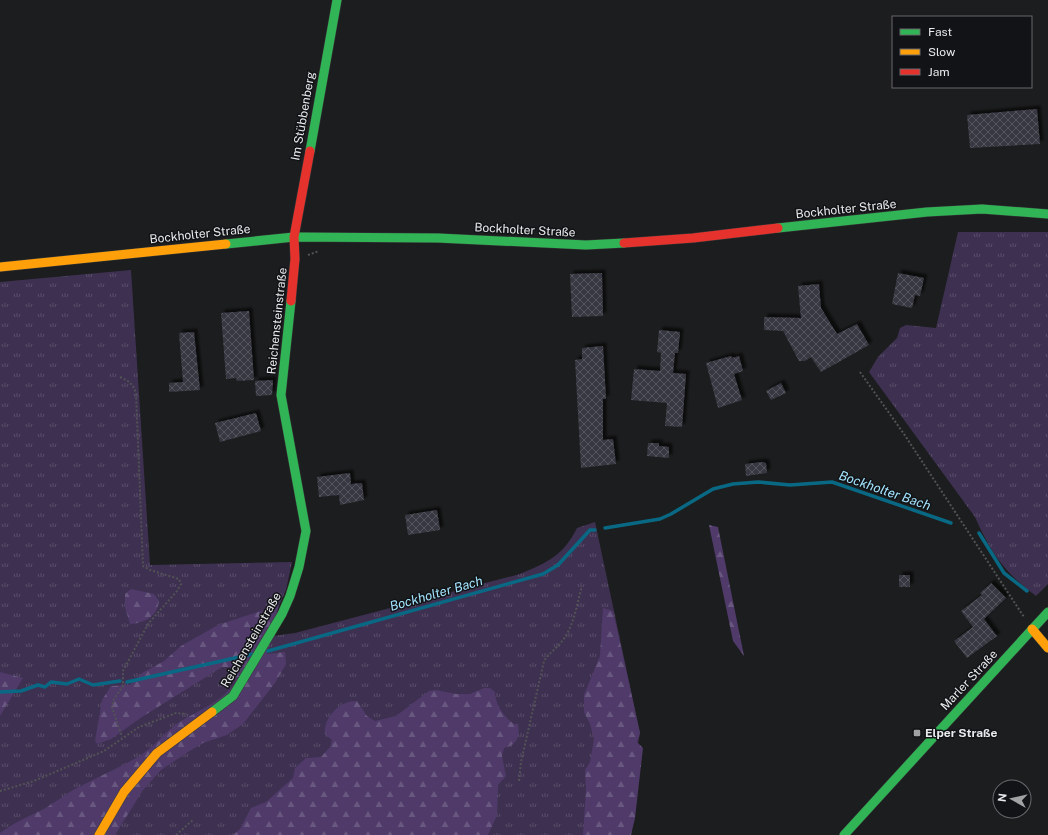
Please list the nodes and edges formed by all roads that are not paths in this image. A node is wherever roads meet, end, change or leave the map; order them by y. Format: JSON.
{"nodes":[{"id":1,"x":337,"y":0,"type":"edge"},
{"id":2,"x":1048,"y":214,"type":"edge"},
{"id":3,"x":294,"y":237,"type":"junction"},
{"id":4,"x":0,"y":267,"type":"edge"},
{"id":5,"x":1048,"y":612,"type":"edge"},
{"id":6,"x":1032,"y":629,"type":"junction"},
{"id":7,"x":1048,"y":648,"type":"edge"},
{"id":8,"x":98,"y":835,"type":"edge"},
{"id":9,"x":844,"y":835,"type":"edge"}],
"edges":[{"from":1,"to":3,"type":"street","name":"Im Stübbenberg"},
{"from":2,"to":3,"type":"street","name":"Bockholter Straße"},
{"from":3,"to":4,"type":"street","name":"Bockholter Straße"},
{"from":3,"to":8,"type":"street","name":"Reichensteinstraße"},
{"from":5,"to":6,"type":"street","name":"Marler Straße"},
{"from":6,"to":7,"type":"street"},
{"from":6,"to":9,"type":"street","name":"Marler Straße"}]}
